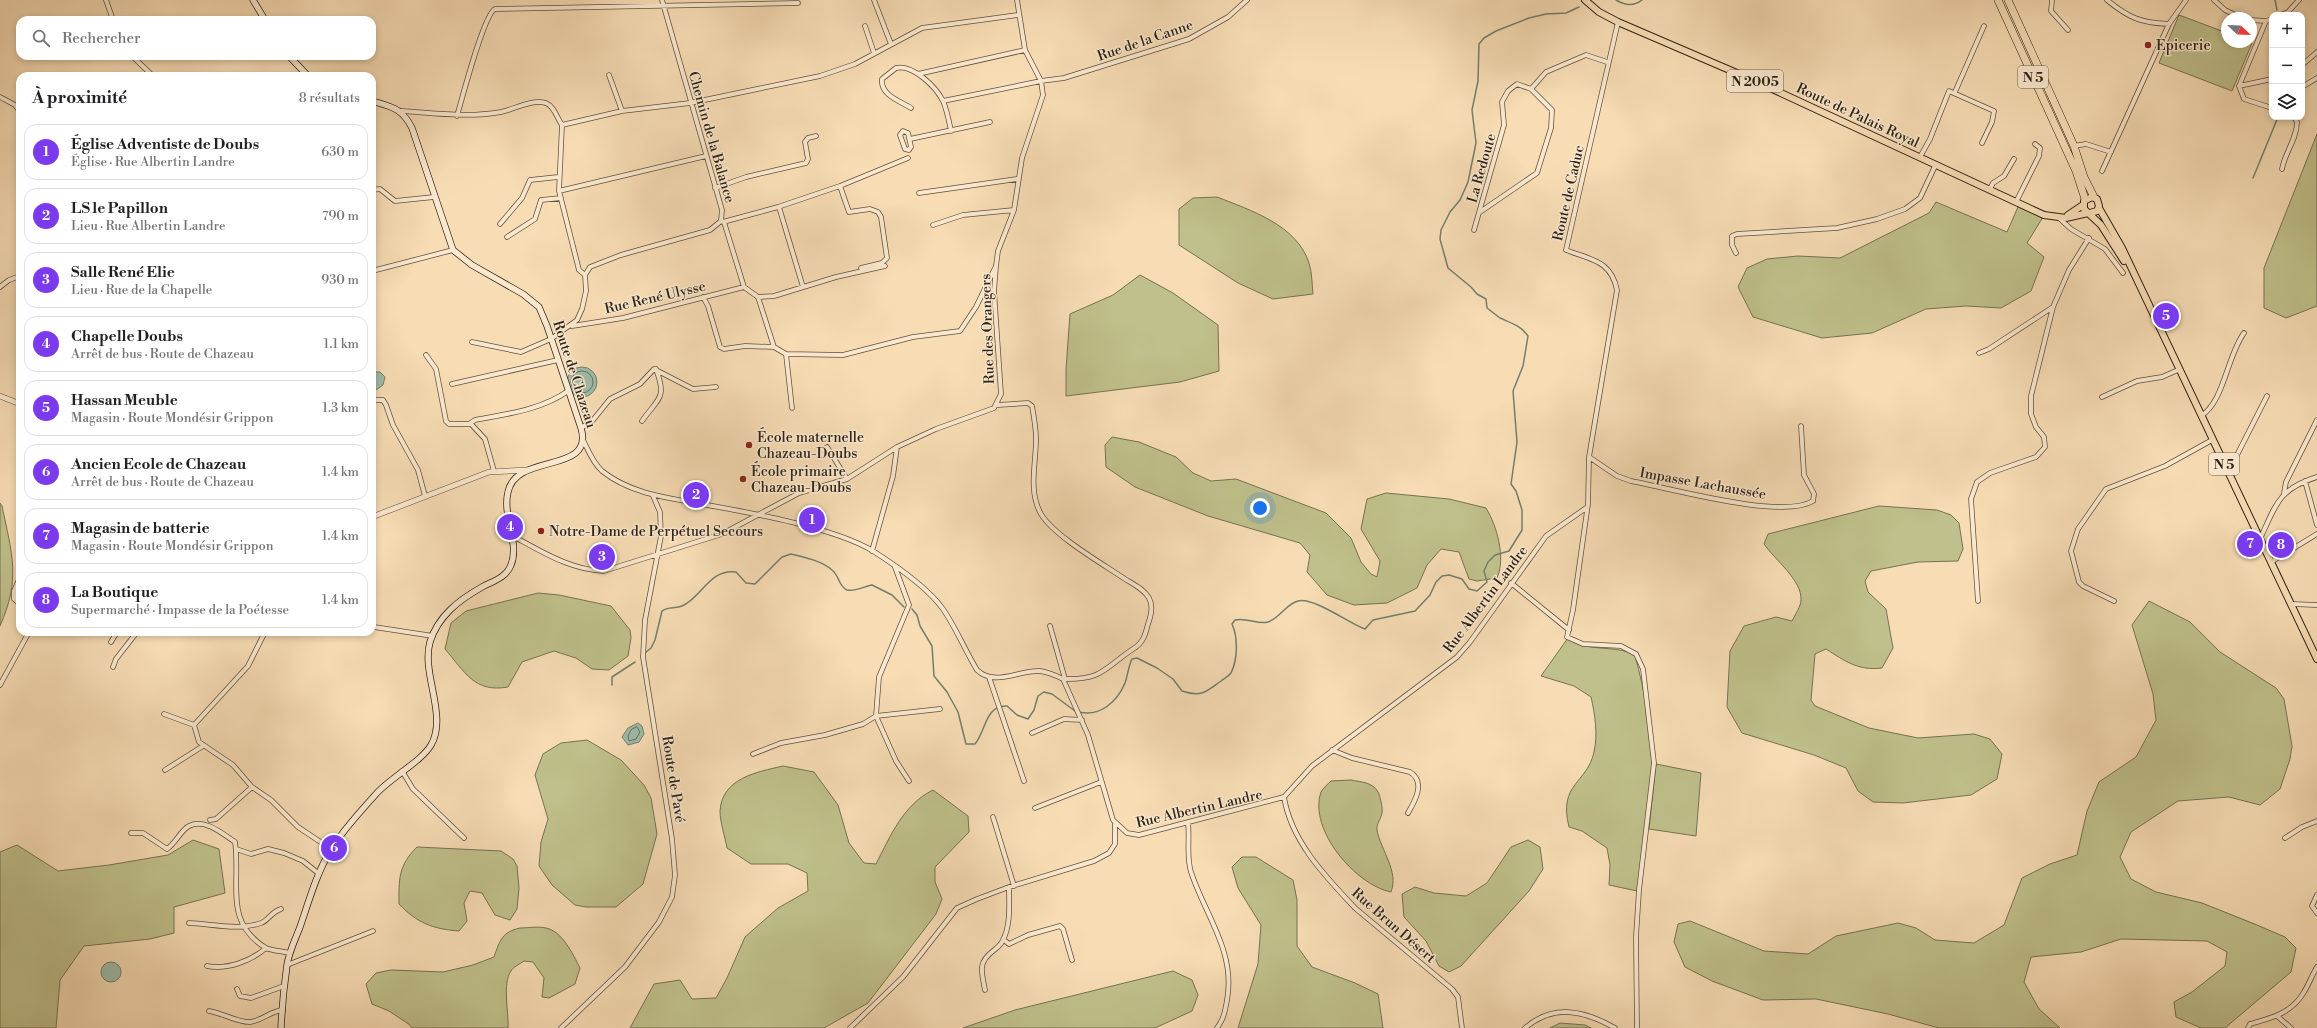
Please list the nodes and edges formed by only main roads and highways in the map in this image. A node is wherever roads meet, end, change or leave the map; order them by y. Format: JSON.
{"nodes":[{"id":1,"x":253,"y":0,"type":"edge"},
{"id":2,"x":1585,"y":0,"type":"edge"},
{"id":3,"x":1998,"y":0,"type":"edge"},
{"id":4,"x":2008,"y":0,"type":"edge"},
{"id":5,"x":263,"y":16,"type":"edge"},
{"id":6,"x":293,"y":60,"type":"edge"},
{"id":7,"x":304,"y":72,"type":"edge"},
{"id":8,"x":376,"y":102,"type":"edge"},
{"id":9,"x":2074,"y":146,"type":"junction"},
{"id":10,"x":2075,"y":168,"type":"junction"},
{"id":11,"x":2094,"y":197,"type":"junction"},
{"id":12,"x":2084,"y":202,"type":"junction"},
{"id":13,"x":2099,"y":208,"type":"junction"},
{"id":14,"x":2089,"y":213,"type":"junction"},
{"id":15,"x":2059,"y":218,"type":"junction"},
{"id":16,"x":2131,"y":270,"type":"junction"},
{"id":17,"x":2317,"y":659,"type":"edge"},
{"id":18,"x":281,"y":1028,"type":"edge"}],
"edges":[{"from":1,"to":5,"type":"main road"},
{"from":2,"to":15,"type":"main road","name":"Route de Palais Royal","number":"N 2005"},
{"from":3,"to":10,"type":"highway","number":"N 5"},
{"from":4,"to":9,"type":"highway","number":"N 5"},
{"from":6,"to":7,"type":"main road"},
{"from":8,"to":18,"type":"main road","name":"Route de Chazeau"},
{"from":9,"to":10,"type":"highway"},
{"from":9,"to":11,"type":"highway","number":"N 5"},
{"from":10,"to":12,"type":"highway","number":"N 5"},
{"from":11,"to":12,"type":"main road"},
{"from":11,"to":13,"type":"main road","number":"N 5"},
{"from":12,"to":14,"type":"main road","number":"N 5"},
{"from":12,"to":15,"type":"main road"},
{"from":13,"to":14,"type":"main road"},
{"from":13,"to":16,"type":"main road","number":"N 5"},
{"from":14,"to":15,"type":"main road","name":"Route de Palais Royal","number":"N 2005"},
{"from":14,"to":16,"type":"main road","number":"N 5"},
{"from":16,"to":17,"type":"main road","number":"N 5"}]}
